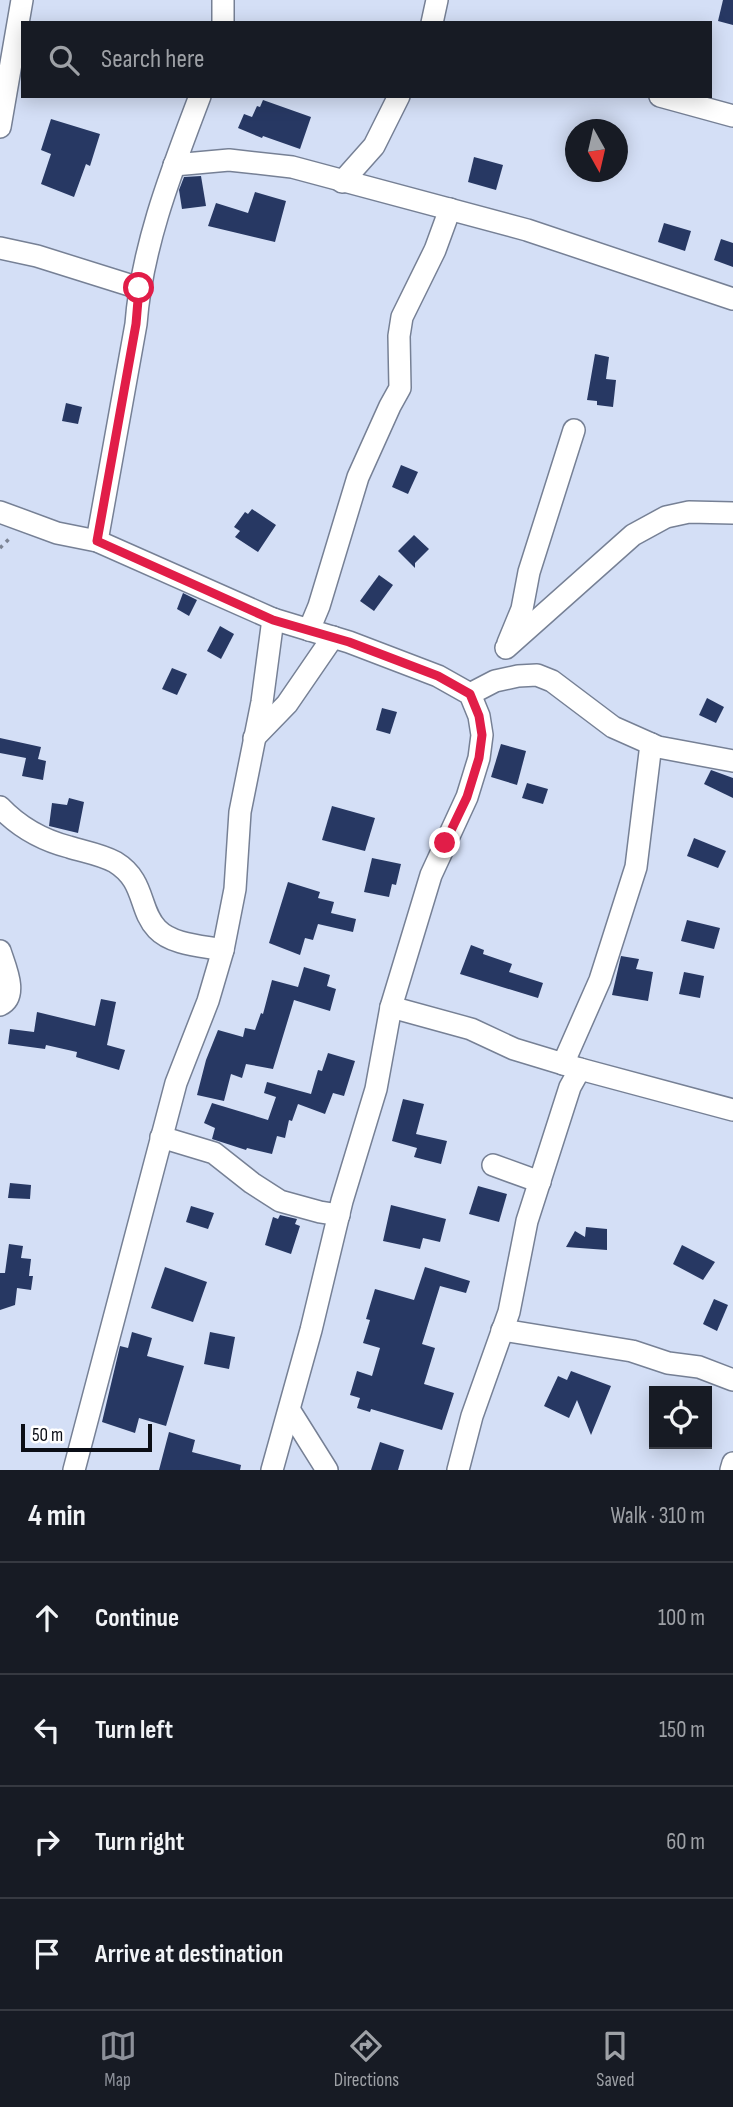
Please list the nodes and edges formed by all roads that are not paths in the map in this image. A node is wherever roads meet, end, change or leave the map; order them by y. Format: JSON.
{"nodes":[{"id":1,"x":22,"y":0,"type":"edge"},
{"id":2,"x":223,"y":0,"type":"edge"},
{"id":3,"x":437,"y":0,"type":"edge"},
{"id":4,"x":223,"y":21,"type":"edge"},
{"id":5,"x":432,"y":21,"type":"edge"},
{"id":6,"x":199,"y":98,"type":"edge"},
{"id":7,"x":398,"y":98,"type":"edge"},
{"id":8,"x":667,"y":98,"type":"edge"},
{"id":9,"x":733,"y":116,"type":"edge"},
{"id":10,"x":0,"y":127,"type":"edge"},
{"id":11,"x":174,"y":165,"type":"junction"},
{"id":12,"x":342,"y":182,"type":"junction"},
{"id":13,"x":450,"y":209,"type":"junction"},
{"id":14,"x":0,"y":248,"type":"edge"},
{"id":15,"x":139,"y":288,"type":"junction"},
{"id":16,"x":733,"y":299,"type":"edge"},
{"id":17,"x":574,"y":429,"type":"dead end"},
{"id":18,"x":0,"y":512,"type":"edge"},
{"id":19,"x":733,"y":513,"type":"edge"},
{"id":20,"x":97,"y":541,"type":"junction"},
{"id":21,"x":273,"y":620,"type":"junction"},
{"id":22,"x":309,"y":630,"type":"junction"},
{"id":23,"x":333,"y":637,"type":"junction"},
{"id":24,"x":506,"y":648,"type":"junction"},
{"id":25,"x":504,"y":680,"type":"junction"},
{"id":26,"x":470,"y":694,"type":"junction"},
{"id":27,"x":254,"y":737,"type":"junction"},
{"id":28,"x":651,"y":744,"type":"junction"},
{"id":29,"x":733,"y":761,"type":"edge"},
{"id":30,"x":3,"y":820,"type":"edge"},
{"id":31,"x":223,"y":950,"type":"junction"},
{"id":32,"x":0,"y":951,"type":"edge"},
{"id":33,"x":0,"y":1004,"type":"edge"},
{"id":34,"x":391,"y":1007,"type":"junction"},
{"id":35,"x":571,"y":1067,"type":"junction"},
{"id":36,"x":733,"y":1110,"type":"edge"},
{"id":37,"x":161,"y":1137,"type":"junction"},
{"id":38,"x":493,"y":1166,"type":"dead end"},
{"id":39,"x":540,"y":1182,"type":"junction"},
{"id":40,"x":339,"y":1215,"type":"junction"},
{"id":41,"x":502,"y":1330,"type":"junction"},
{"id":42,"x":733,"y":1380,"type":"edge"},
{"id":43,"x":290,"y":1411,"type":"junction"},
{"id":44,"x":733,"y":1463,"type":"edge"},
{"id":45,"x":74,"y":1470,"type":"edge"},
{"id":46,"x":272,"y":1470,"type":"edge"},
{"id":47,"x":327,"y":1470,"type":"edge"},
{"id":48,"x":458,"y":1470,"type":"edge"},
{"id":49,"x":731,"y":1470,"type":"edge"}],
"edges":[{"from":1,"to":10,"type":"street"},
{"from":2,"to":4,"type":"street"},
{"from":3,"to":5,"type":"street"},
{"from":6,"to":11,"type":"street"},
{"from":7,"to":12,"type":"street"},
{"from":8,"to":9,"type":"street"},
{"from":11,"to":12,"type":"street"},
{"from":11,"to":15,"type":"street"},
{"from":12,"to":13,"type":"street"},
{"from":13,"to":16,"type":"street"},
{"from":13,"to":22,"type":"street"},
{"from":14,"to":15,"type":"street"},
{"from":15,"to":20,"type":"street"},
{"from":17,"to":24,"type":"street"},
{"from":18,"to":20,"type":"street"},
{"from":19,"to":24,"type":"street"},
{"from":20,"to":21,"type":"street"},
{"from":21,"to":22,"type":"street"},
{"from":21,"to":27,"type":"street"},
{"from":22,"to":23,"type":"street"},
{"from":23,"to":26,"type":"street"},
{"from":23,"to":27,"type":"street"},
{"from":24,"to":25,"type":"street"},
{"from":25,"to":26,"type":"street"},
{"from":25,"to":28,"type":"street"},
{"from":26,"to":34,"type":"street"},
{"from":27,"to":31,"type":"street"},
{"from":28,"to":29,"type":"street"},
{"from":28,"to":35,"type":"street"},
{"from":30,"to":31,"type":"street"},
{"from":31,"to":37,"type":"street"},
{"from":32,"to":33,"type":"street"},
{"from":34,"to":35,"type":"street"},
{"from":34,"to":40,"type":"street"},
{"from":35,"to":36,"type":"street"},
{"from":35,"to":39,"type":"street"},
{"from":37,"to":40,"type":"street"},
{"from":37,"to":45,"type":"street"},
{"from":38,"to":39,"type":"street"},
{"from":39,"to":41,"type":"street"},
{"from":40,"to":43,"type":"street"},
{"from":41,"to":42,"type":"street"},
{"from":41,"to":48,"type":"street"},
{"from":43,"to":46,"type":"street"},
{"from":43,"to":47,"type":"street"},
{"from":44,"to":49,"type":"street"}]}
